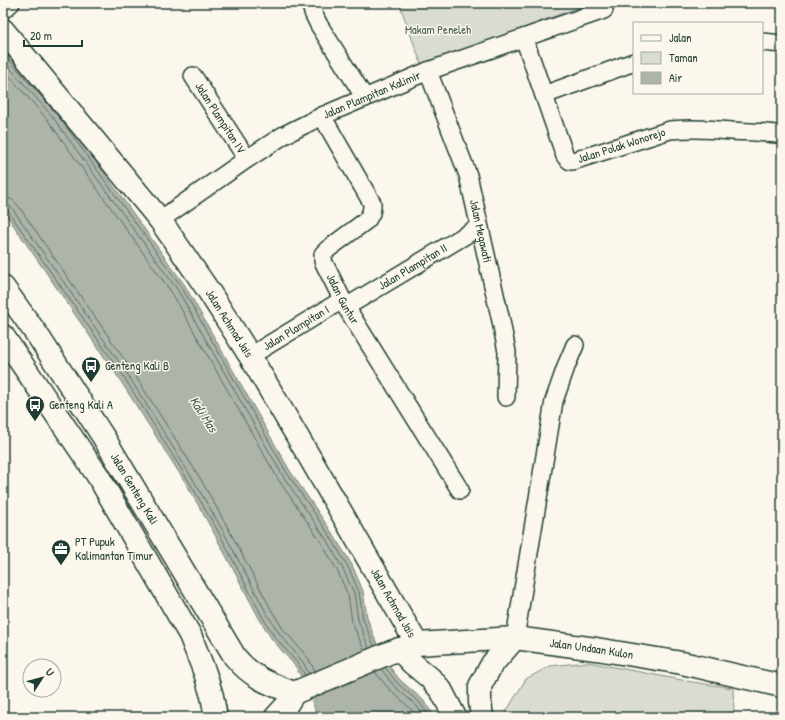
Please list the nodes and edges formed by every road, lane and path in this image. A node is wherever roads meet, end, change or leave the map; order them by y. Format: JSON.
{"nodes":[{"id":1,"x":11,"y":3,"type":"edge"},
{"id":2,"x":310,"y":3,"type":"edge"},
{"id":3,"x":3,"y":10,"type":"edge"},
{"id":4,"x":604,"y":10,"type":"dead end"},
{"id":5,"x":3,"y":30,"type":"edge"},
{"id":6,"x":524,"y":38,"type":"junction"},
{"id":7,"x":763,"y":42,"type":"edge"},
{"id":8,"x":782,"y":44,"type":"edge"},
{"id":9,"x":633,"y":62,"type":"edge"},
{"id":10,"x":428,"y":72,"type":"junction"},
{"id":11,"x":193,"y":76,"type":"dead end"},
{"id":12,"x":544,"y":96,"type":"junction"},
{"id":13,"x":365,"y":98,"type":"junction"},
{"id":14,"x":322,"y":116,"type":"junction"},
{"id":15,"x":782,"y":135,"type":"edge"},
{"id":16,"x":247,"y":159,"type":"junction"},
{"id":17,"x":160,"y":220,"type":"junction"},
{"id":18,"x":479,"y":227,"type":"junction"},
{"id":19,"x":3,"y":287,"type":"edge"},
{"id":20,"x":344,"y":303,"type":"junction"},
{"id":21,"x":3,"y":336,"type":"edge"},
{"id":22,"x":575,"y":345,"type":"dead end"},
{"id":23,"x":250,"y":356,"type":"junction"},
{"id":24,"x":506,"y":397,"type":"dead end"},
{"id":25,"x":460,"y":490,"type":"dead end"},
{"id":26,"x":515,"y":638,"type":"junction"},
{"id":27,"x":402,"y":648,"type":"junction"},
{"id":28,"x":782,"y":686,"type":"edge"},
{"id":29,"x":297,"y":692,"type":"junction"},
{"id":30,"x":216,"y":717,"type":"edge"},
{"id":31,"x":276,"y":717,"type":"edge"},
{"id":32,"x":455,"y":717,"type":"edge"},
{"id":33,"x":482,"y":717,"type":"edge"}],
"edges":[{"from":1,"to":3,"type":"street"},
{"from":2,"to":13,"type":"street"},
{"from":4,"to":6,"type":"street","name":"Jalan Plampitan Kalimir"},
{"from":5,"to":17,"type":"main road","name":"Jalan Achmad Jais"},
{"from":6,"to":10,"type":"street","name":"Jalan Plampitan Kalimir"},
{"from":6,"to":12,"type":"street","name":"Jalan Polak Wonorejo"},
{"from":7,"to":8,"type":"street"},
{"from":9,"to":12,"type":"street"},
{"from":10,"to":13,"type":"street","name":"Jalan Plampitan Kalimir"},
{"from":10,"to":18,"type":"street","name":"Jalan Megawati"},
{"from":11,"to":16,"type":"street","name":"Jalan Plampitan IV"},
{"from":12,"to":15,"type":"street","name":"Jalan Polak Wonorejo"},
{"from":13,"to":14,"type":"street","name":"Jalan Plampitan Kalimir"},
{"from":14,"to":16,"type":"street","name":"Jalan Plampitan Kalimir"},
{"from":14,"to":20,"type":"street","name":"Jalan Guntur"},
{"from":16,"to":17,"type":"street","name":"Jalan Plampitan Kalimir"},
{"from":17,"to":23,"type":"main road","name":"Jalan Achmad Jais"},
{"from":18,"to":20,"type":"street","name":"Jalan Plampitan II"},
{"from":18,"to":24,"type":"street","name":"Jalan Megawati"},
{"from":19,"to":29,"type":"main road","name":"Jalan Genteng Kali"},
{"from":20,"to":23,"type":"street","name":"Jalan Plampitan I"},
{"from":20,"to":25,"type":"street","name":"Jalan Guntur"},
{"from":21,"to":30,"type":"main road","name":"Jalan Genteng Kali"},
{"from":22,"to":26,"type":"street"},
{"from":23,"to":27,"type":"main road","name":"Jalan Achmad Jais"},
{"from":26,"to":27,"type":"main road","name":"Jalan Undaan Kulon"},
{"from":26,"to":28,"type":"main road","name":"Jalan Undaan Kulon"},
{"from":26,"to":33,"type":"main road"},
{"from":27,"to":29,"type":"main road"},
{"from":27,"to":32,"type":"main road","name":"Jalan Achmad Jais"},
{"from":29,"to":31,"type":"main road"}]}
